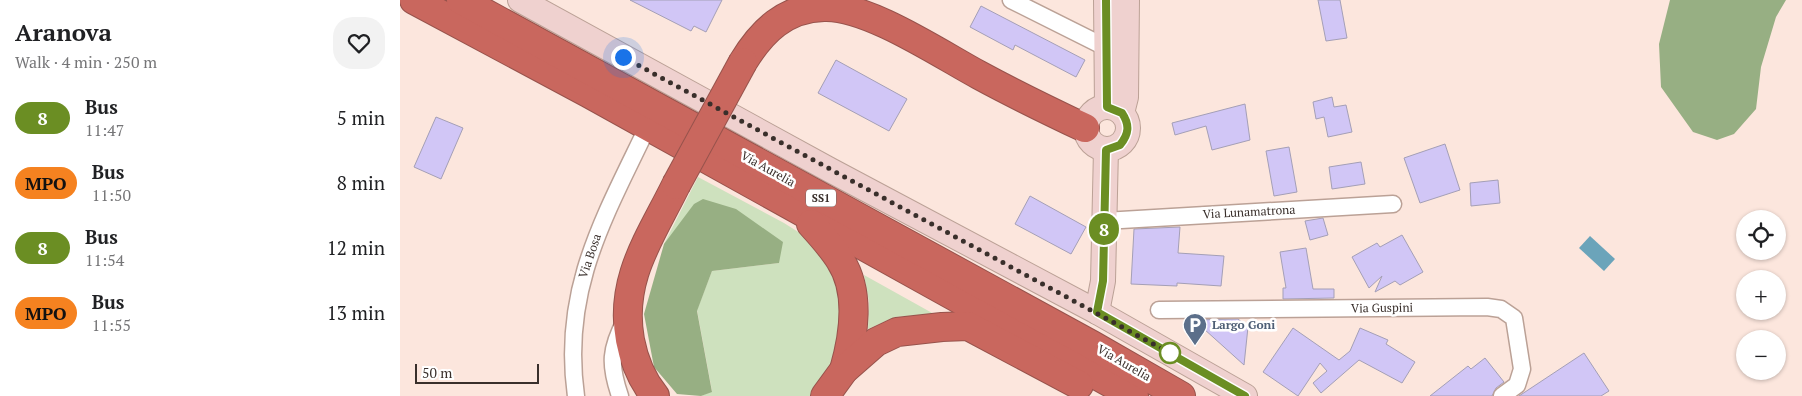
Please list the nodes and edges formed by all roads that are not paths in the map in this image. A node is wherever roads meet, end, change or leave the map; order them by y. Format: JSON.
{"nodes":[{"id":1,"x":414,"y":0,"type":"edge"},
{"id":2,"x":460,"y":0,"type":"edge"},
{"id":3,"x":520,"y":0,"type":"edge"},
{"id":4,"x":1012,"y":0,"type":"edge"},
{"id":5,"x":1106,"y":0,"type":"edge"},
{"id":6,"x":1127,"y":0,"type":"edge"},
{"id":7,"x":1107,"y":48,"type":"junction"},
{"id":8,"x":1114,"y":110,"type":"junction"},
{"id":9,"x":648,"y":126,"type":"junction"},
{"id":10,"x":1085,"y":128,"type":"junction"},
{"id":11,"x":1106,"y":150,"type":"junction"},
{"id":12,"x":1393,"y":204,"type":"dead end"},
{"id":13,"x":800,"y":211,"type":"junction"},
{"id":14,"x":1104,"y":221,"type":"junction"},
{"id":15,"x":1159,"y":310,"type":"dead end"},
{"id":16,"x":1097,"y":312,"type":"junction"},
{"id":17,"x":627,"y":317,"type":"junction"},
{"id":18,"x":968,"y":326,"type":"junction"},
{"id":19,"x":844,"y":370,"type":"junction"},
{"id":20,"x":576,"y":396,"type":"edge"},
{"id":21,"x":620,"y":396,"type":"edge"},
{"id":22,"x":655,"y":396,"type":"edge"},
{"id":23,"x":825,"y":396,"type":"edge"},
{"id":24,"x":1098,"y":396,"type":"edge"},
{"id":25,"x":1134,"y":396,"type":"edge"},
{"id":26,"x":1181,"y":396,"type":"edge"},
{"id":27,"x":1245,"y":396,"type":"edge"},
{"id":28,"x":1502,"y":396,"type":"edge"}],
"edges":[{"from":1,"to":9,"type":"highway","name":"Via Aurelia","number":"SS1"},
{"from":2,"to":26,"type":"highway","name":"Via Aurelia","number":"SS1"},
{"from":3,"to":16,"type":"street"},
{"from":4,"to":7,"type":"street"},
{"from":5,"to":7,"type":"street"},
{"from":6,"to":8,"type":"street"},
{"from":7,"to":8,"type":"street"},
{"from":8,"to":10,"type":"street"},
{"from":8,"to":11,"type":"street"},
{"from":9,"to":13,"type":"highway","name":"Via Aurelia","number":"SS1"},
{"from":9,"to":20,"type":"street","name":"Via Bosa"},
{"from":10,"to":11,"type":"street"},
{"from":10,"to":17,"type":"highway","bridge":true},
{"from":11,"to":14,"type":"street"},
{"from":12,"to":14,"type":"street","name":"Via Lunamatrona"},
{"from":13,"to":18,"type":"highway"},
{"from":13,"to":19,"type":"highway"},
{"from":13,"to":25,"type":"highway","name":"Via Aurelia","number":"SS1"},
{"from":14,"to":16,"type":"street"},
{"from":15,"to":28,"type":"street","name":"Via Guspini"},
{"from":16,"to":27,"type":"street"},
{"from":17,"to":21,"type":"street"},
{"from":17,"to":22,"type":"highway"},
{"from":18,"to":19,"type":"highway"},
{"from":18,"to":24,"type":"highway"},
{"from":19,"to":23,"type":"highway"}]}
